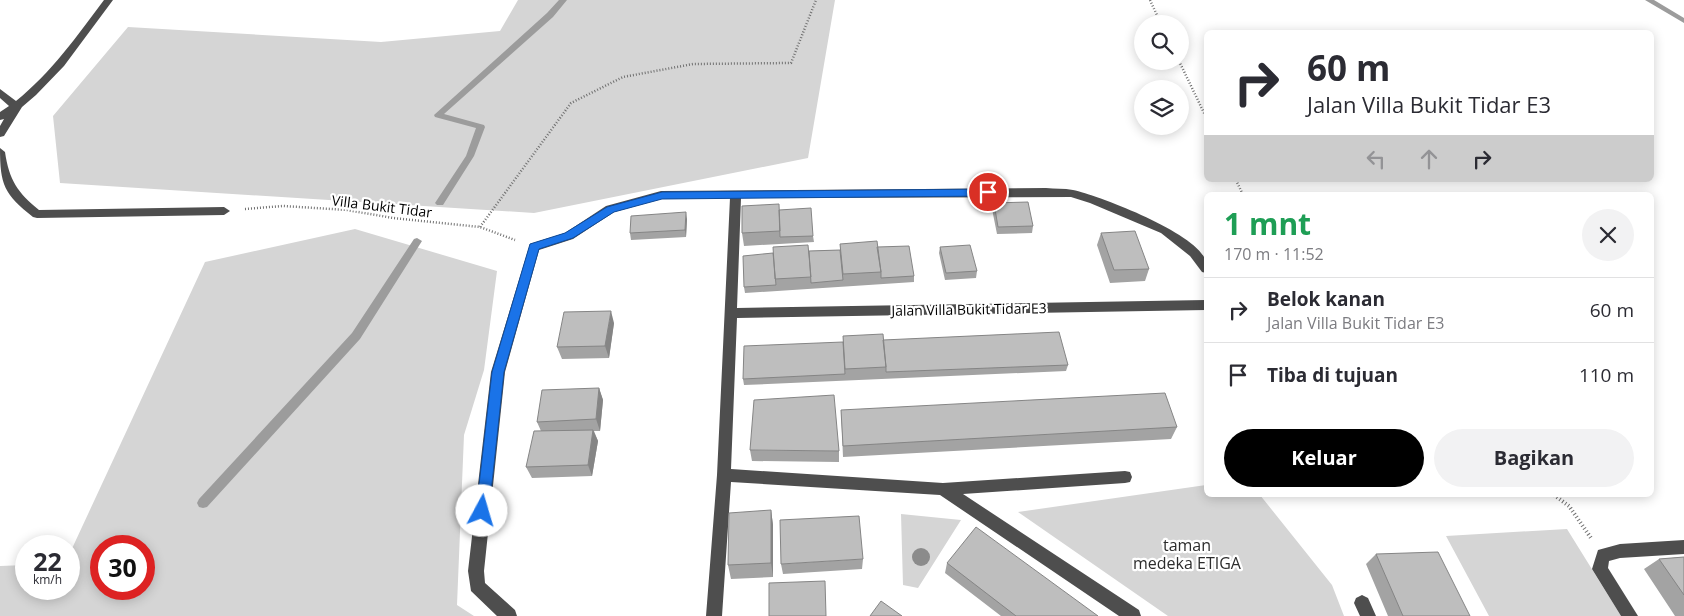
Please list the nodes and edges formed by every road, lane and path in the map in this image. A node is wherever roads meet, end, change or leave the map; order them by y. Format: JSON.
{"nodes":[{"id":1,"x":109,"y":0,"type":"edge"},
{"id":2,"x":816,"y":0,"type":"edge"},
{"id":3,"x":1150,"y":0,"type":"edge"},
{"id":4,"x":1157,"y":15,"type":"edge"},
{"id":5,"x":1183,"y":70,"type":"edge"},
{"id":6,"x":0,"y":92,"type":"edge"},
{"id":7,"x":17,"y":108,"type":"junction"},
{"id":8,"x":1204,"y":113,"type":"edge"},
{"id":9,"x":0,"y":117,"type":"edge"},
{"id":10,"x":0,"y":134,"type":"edge"},
{"id":11,"x":0,"y":152,"type":"edge"},
{"id":12,"x":736,"y":194,"type":"junction"},
{"id":13,"x":224,"y":210,"type":"joint"},
{"id":14,"x":480,"y":227,"type":"junction"},
{"id":15,"x":534,"y":247,"type":"junction"},
{"id":16,"x":1204,"y":266,"type":"edge"},
{"id":17,"x":1204,"y":305,"type":"edge"},
{"id":18,"x":731,"y":313,"type":"junction"},
{"id":19,"x":724,"y":475,"type":"junction"},
{"id":20,"x":1125,"y":477,"type":"dead end"},
{"id":21,"x":943,"y":489,"type":"junction"},
{"id":22,"x":1557,"y":497,"type":"edge"},
{"id":23,"x":1684,"y":547,"type":"edge"},
{"id":24,"x":1603,"y":555,"type":"junction"},
{"id":25,"x":509,"y":616,"type":"edge"},
{"id":26,"x":714,"y":616,"type":"edge"},
{"id":27,"x":1133,"y":616,"type":"edge"},
{"id":28,"x":1630,"y":616,"type":"edge"}],
"edges":[{"from":1,"to":7,"type":"street"},
{"from":2,"to":14,"type":"path"},
{"from":3,"to":4,"type":"path"},
{"from":5,"to":8,"type":"path"},
{"from":6,"to":7,"type":"street"},
{"from":7,"to":9,"type":"street"},
{"from":7,"to":10,"type":"street"},
{"from":11,"to":13,"type":"street"},
{"from":12,"to":15,"type":"street"},
{"from":12,"to":16,"type":"street"},
{"from":12,"to":18,"type":"street"},
{"from":13,"to":14,"type":"path","name":"Villa Bukit Tidar"},
{"from":14,"to":15,"type":"path","name":"Villa Bukit Tidar"},
{"from":15,"to":25,"type":"street"},
{"from":17,"to":18,"type":"street","name":"Jalan Villa Bukit Tidar E3"},
{"from":18,"to":19,"type":"street"},
{"from":19,"to":21,"type":"street"},
{"from":19,"to":26,"type":"street"},
{"from":20,"to":21,"type":"street"},
{"from":21,"to":27,"type":"street"},
{"from":22,"to":24,"type":"path"},
{"from":23,"to":24,"type":"street"},
{"from":24,"to":28,"type":"street"}]}
